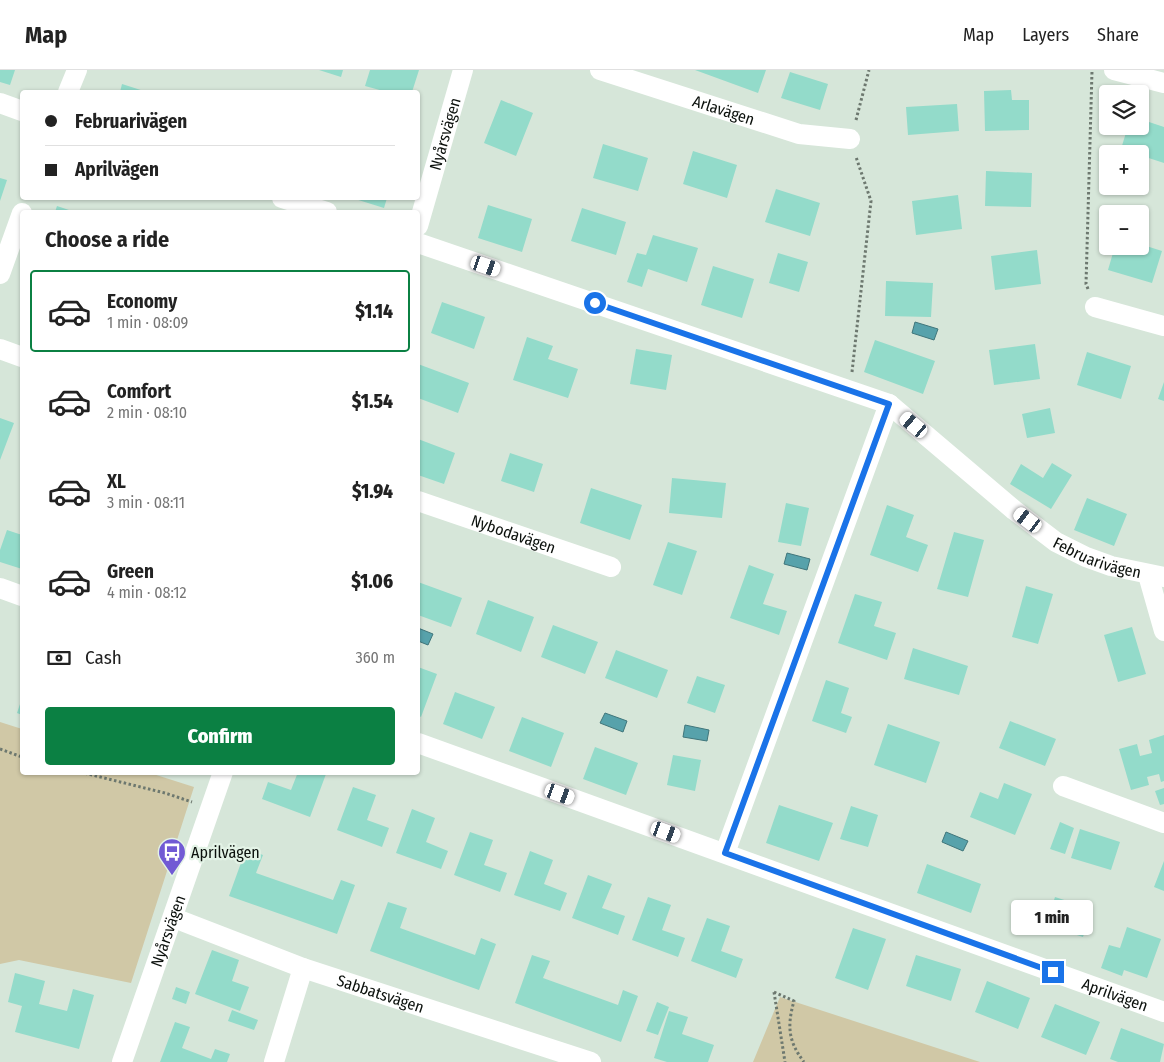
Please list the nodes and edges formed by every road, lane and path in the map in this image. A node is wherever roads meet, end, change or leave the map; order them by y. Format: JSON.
{"nodes":[{"id":1,"x":77,"y":70,"type":"edge"},
{"id":2,"x":463,"y":70,"type":"edge"},
{"id":3,"x":600,"y":70,"type":"edge"},
{"id":4,"x":870,"y":70,"type":"edge"},
{"id":5,"x":1092,"y":70,"type":"edge"},
{"id":6,"x":1114,"y":70,"type":"edge"},
{"id":7,"x":1164,"y":84,"type":"edge"},
{"id":8,"x":69,"y":90,"type":"edge"},
{"id":9,"x":0,"y":103,"type":"edge"},
{"id":10,"x":20,"y":110,"type":"edge"},
{"id":11,"x":850,"y":139,"type":"junction"},
{"id":12,"x":288,"y":200,"type":"edge"},
{"id":13,"x":321,"y":210,"type":"edge"},
{"id":14,"x":420,"y":219,"type":"edge"},
{"id":15,"x":20,"y":221,"type":"edge"},
{"id":16,"x":420,"y":243,"type":"edge"},
{"id":17,"x":0,"y":274,"type":"edge"},
{"id":18,"x":1095,"y":307,"type":"joint"},
{"id":19,"x":1164,"y":326,"type":"edge"},
{"id":20,"x":0,"y":349,"type":"edge"},
{"id":21,"x":20,"y":357,"type":"edge"},
{"id":22,"x":850,"y":390,"type":"junction"},
{"id":23,"x":889,"y":404,"type":"junction"},
{"id":24,"x":420,"y":503,"type":"edge"},
{"id":25,"x":611,"y":567,"type":"dead end"},
{"id":26,"x":1156,"y":576,"type":"edge"},
{"id":27,"x":0,"y":588,"type":"edge"},
{"id":28,"x":20,"y":595,"type":"edge"},
{"id":29,"x":1164,"y":631,"type":"edge"},
{"id":30,"x":420,"y":744,"type":"edge"},
{"id":31,"x":0,"y":749,"type":"edge"},
{"id":32,"x":20,"y":756,"type":"edge"},
{"id":33,"x":92,"y":775,"type":"edge"},
{"id":34,"x":222,"y":775,"type":"edge"},
{"id":35,"x":1063,"y":786,"type":"dead end"},
{"id":36,"x":201,"y":805,"type":"dead end"},
{"id":37,"x":1164,"y":823,"type":"edge"},
{"id":38,"x":725,"y":853,"type":"junction"},
{"id":39,"x":174,"y":918,"type":"junction"},
{"id":40,"x":303,"y":968,"type":"junction"},
{"id":41,"x":1164,"y":1012,"type":"edge"},
{"id":42,"x":122,"y":1062,"type":"edge"},
{"id":43,"x":274,"y":1062,"type":"edge"},
{"id":44,"x":591,"y":1062,"type":"edge"},
{"id":45,"x":785,"y":1062,"type":"edge"},
{"id":46,"x":804,"y":1062,"type":"edge"}],
"edges":[{"from":1,"to":8,"type":"street"},
{"from":2,"to":14,"type":"street","name":"Nyårsvägen"},
{"from":3,"to":11,"type":"street","name":"Arlavägen"},
{"from":4,"to":11,"type":"path"},
{"from":5,"to":18,"type":"path"},
{"from":6,"to":7,"type":"street"},
{"from":9,"to":10,"type":"street"},
{"from":11,"to":22,"type":"path"},
{"from":12,"to":13,"type":"street"},
{"from":15,"to":17,"type":"street"},
{"from":16,"to":22,"type":"street","name":"Februarivägen"},
{"from":18,"to":19,"type":"street"},
{"from":20,"to":21,"type":"street"},
{"from":22,"to":23,"type":"street","name":"Februarivägen"},
{"from":23,"to":26,"type":"street","name":"Februarivägen"},
{"from":23,"to":38,"type":"street"},
{"from":24,"to":25,"type":"street","name":"Nybodavägen"},
{"from":26,"to":29,"type":"street"},
{"from":27,"to":28,"type":"street"},
{"from":30,"to":38,"type":"street","name":"Aprilvägen"},
{"from":31,"to":32,"type":"path"},
{"from":33,"to":36,"type":"path"},
{"from":34,"to":39,"type":"street","name":"Nyårsvägen"},
{"from":35,"to":37,"type":"street"},
{"from":38,"to":41,"type":"street","name":"Aprilvägen"},
{"from":39,"to":40,"type":"street","name":"Sabbatsvägen"},
{"from":39,"to":42,"type":"street","name":"Nyårsvägen"},
{"from":40,"to":43,"type":"street"},
{"from":40,"to":44,"type":"street","name":"Sabbatsvägen"},
{"from":45,"to":46,"type":"path"}]}
